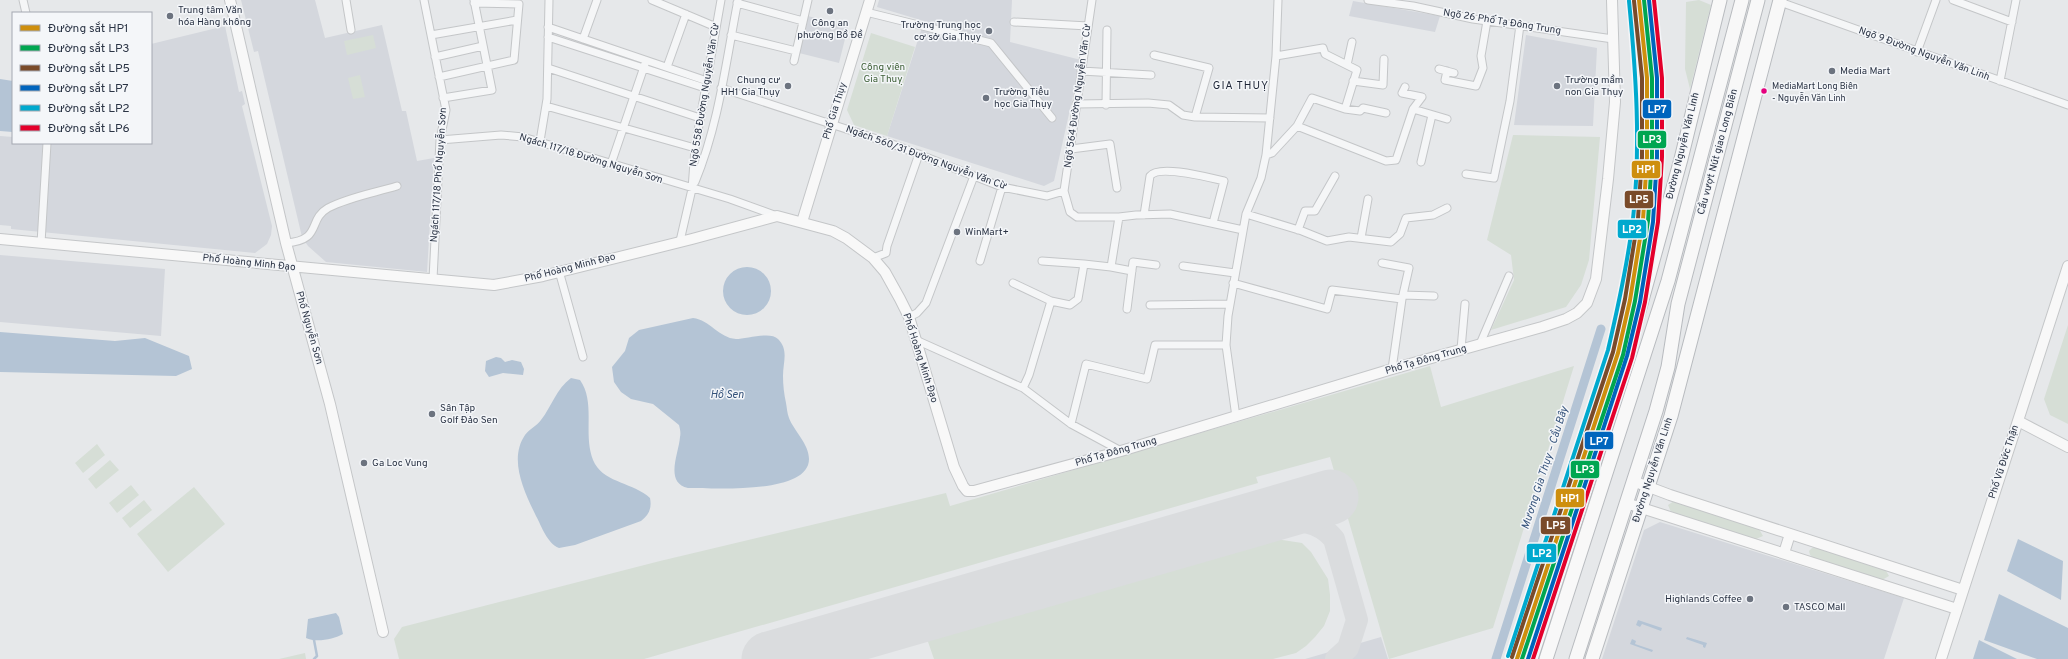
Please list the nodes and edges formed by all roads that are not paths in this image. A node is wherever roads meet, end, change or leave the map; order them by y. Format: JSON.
{"nodes":[{"id":1,"x":23,"y":0,"type":"edge"},
{"id":2,"x":230,"y":0,"type":"edge"},
{"id":3,"x":346,"y":0,"type":"edge"},
{"id":4,"x":424,"y":0,"type":"edge"},
{"id":5,"x":549,"y":0,"type":"edge"},
{"id":6,"x":597,"y":0,"type":"edge"},
{"id":7,"x":721,"y":0,"type":"edge"},
{"id":8,"x":808,"y":0,"type":"edge"},
{"id":9,"x":870,"y":0,"type":"edge"},
{"id":10,"x":1092,"y":0,"type":"edge"},
{"id":11,"x":1278,"y":0,"type":"edge"},
{"id":12,"x":1368,"y":0,"type":"edge"},
{"id":13,"x":1612,"y":0,"type":"edge"},
{"id":14,"x":1720,"y":0,"type":"edge"},
{"id":15,"x":1742,"y":0,"type":"edge"},
{"id":16,"x":1758,"y":0,"type":"edge"},
{"id":17,"x":1936,"y":0,"type":"edge"},
{"id":18,"x":1953,"y":0,"type":"edge"},
{"id":19,"x":2016,"y":0,"type":"edge"},
{"id":20,"x":655,"y":1,"type":"edge"},
{"id":21,"x":1781,"y":1,"type":"edge"},
{"id":22,"x":474,"y":2,"type":"edge"},
{"id":23,"x":738,"y":2,"type":"edge"},
{"id":24,"x":26,"y":12,"type":"edge"},
{"id":25,"x":866,"y":12,"type":"junction"},
{"id":26,"x":686,"y":14,"type":"junction"},
{"id":27,"x":517,"y":20,"type":"junction"},
{"id":28,"x":803,"y":21,"type":"junction"},
{"id":29,"x":1487,"y":21,"type":"junction"},
{"id":30,"x":1014,"y":22,"type":"dead end"},
{"id":31,"x":2012,"y":22,"type":"junction"},
{"id":32,"x":1520,"y":25,"type":"junction"},
{"id":33,"x":1088,"y":26,"type":"junction"},
{"id":34,"x":479,"y":27,"type":"junction"},
{"id":35,"x":548,"y":27,"type":"junction"},
{"id":36,"x":716,"y":27,"type":"junction"},
{"id":37,"x":351,"y":30,"type":"dead end"},
{"id":38,"x":1107,"y":30,"type":"dead end"},
{"id":39,"x":431,"y":35,"type":"junction"},
{"id":40,"x":731,"y":35,"type":"junction"},
{"id":41,"x":548,"y":37,"type":"junction"},
{"id":42,"x":583,"y":39,"type":"junction"},
{"id":43,"x":1613,"y":40,"type":"junction"},
{"id":44,"x":1352,"y":42,"type":"dead end"},
{"id":45,"x":483,"y":46,"type":"junction"},
{"id":46,"x":796,"y":51,"type":"junction"},
{"id":47,"x":1917,"y":52,"type":"junction"},
{"id":48,"x":1154,"y":55,"type":"dead end"},
{"id":49,"x":1276,"y":56,"type":"junction"},
{"id":50,"x":435,"y":57,"type":"junction"},
{"id":51,"x":1384,"y":59,"type":"dead end"},
{"id":52,"x":646,"y":60,"type":"junction"},
{"id":53,"x":794,"y":61,"type":"dead end"},
{"id":54,"x":1347,"y":65,"type":"junction"},
{"id":55,"x":487,"y":66,"type":"junction"},
{"id":56,"x":667,"y":67,"type":"junction"},
{"id":57,"x":548,"y":68,"type":"junction"},
{"id":58,"x":644,"y":68,"type":"junction"},
{"id":59,"x":1439,"y":69,"type":"dead end"},
{"id":60,"x":1081,"y":72,"type":"junction"},
{"id":61,"x":1107,"y":74,"type":"junction"},
{"id":62,"x":1151,"y":75,"type":"dead end"},
{"id":63,"x":439,"y":77,"type":"junction"},
{"id":64,"x":1353,"y":81,"type":"junction"},
{"id":65,"x":2000,"y":81,"type":"junction"},
{"id":66,"x":706,"y":85,"type":"junction"},
{"id":67,"x":1405,"y":87,"type":"dead end"},
{"id":68,"x":722,"y":88,"type":"junction"},
{"id":69,"x":635,"y":96,"type":"junction"},
{"id":70,"x":443,"y":98,"type":"junction"},
{"id":71,"x":1076,"y":104,"type":"junction"},
{"id":72,"x":1106,"y":105,"type":"junction"},
{"id":73,"x":2068,"y":105,"type":"edge"},
{"id":74,"x":546,"y":106,"type":"junction"},
{"id":75,"x":1345,"y":109,"type":"junction"},
{"id":76,"x":1414,"y":109,"type":"junction"},
{"id":77,"x":1386,"y":113,"type":"dead end"},
{"id":78,"x":1432,"y":115,"type":"junction"},
{"id":79,"x":700,"y":118,"type":"junction"},
{"id":80,"x":1052,"y":118,"type":"dead end"},
{"id":81,"x":1195,"y":118,"type":"junction"},
{"id":82,"x":1270,"y":118,"type":"junction"},
{"id":83,"x":1446,"y":119,"type":"dead end"},
{"id":84,"x":831,"y":123,"type":"junction"},
{"id":85,"x":1297,"y":126,"type":"junction"},
{"id":86,"x":624,"y":128,"type":"junction"},
{"id":87,"x":440,"y":140,"type":"junction"},
{"id":88,"x":540,"y":142,"type":"junction"},
{"id":89,"x":48,"y":144,"type":"edge"},
{"id":90,"x":695,"y":148,"type":"junction"},
{"id":91,"x":1071,"y":149,"type":"junction"},
{"id":92,"x":919,"y":154,"type":"junction"},
{"id":93,"x":1266,"y":154,"type":"junction"},
{"id":94,"x":1421,"y":162,"type":"dead end"},
{"id":95,"x":611,"y":164,"type":"junction"},
{"id":96,"x":1466,"y":174,"type":"dead end"},
{"id":97,"x":974,"y":176,"type":"junction"},
{"id":98,"x":1335,"y":176,"type":"dead end"},
{"id":99,"x":397,"y":186,"type":"dead end"},
{"id":100,"x":1002,"y":187,"type":"junction"},
{"id":101,"x":1117,"y":188,"type":"dead end"},
{"id":102,"x":692,"y":189,"type":"junction"},
{"id":103,"x":1064,"y":191,"type":"junction"},
{"id":104,"x":1368,"y":199,"type":"dead end"},
{"id":105,"x":1447,"y":208,"type":"dead end"},
{"id":106,"x":1246,"y":214,"type":"junction"},
{"id":107,"x":1144,"y":215,"type":"junction"},
{"id":108,"x":777,"y":216,"type":"junction"},
{"id":109,"x":1119,"y":218,"type":"junction"},
{"id":110,"x":802,"y":222,"type":"junction"},
{"id":111,"x":1213,"y":223,"type":"junction"},
{"id":112,"x":1243,"y":230,"type":"junction"},
{"id":113,"x":1298,"y":230,"type":"junction"},
{"id":114,"x":1362,"y":238,"type":"junction"},
{"id":115,"x":0,"y":239,"type":"edge"},
{"id":116,"x":680,"y":242,"type":"junction"},
{"id":117,"x":286,"y":243,"type":"junction"},
{"id":118,"x":42,"y":244,"type":"junction"},
{"id":119,"x":873,"y":258,"type":"junction"},
{"id":120,"x":980,"y":261,"type":"dead end"},
{"id":121,"x":1042,"y":261,"type":"dead end"},
{"id":122,"x":1382,"y":263,"type":"dead end"},
{"id":123,"x":1084,"y":264,"type":"junction"},
{"id":124,"x":1156,"y":265,"type":"dead end"},
{"id":125,"x":1183,"y":266,"type":"dead end"},
{"id":126,"x":2068,"y":266,"type":"edge"},
{"id":127,"x":292,"y":267,"type":"junction"},
{"id":128,"x":1111,"y":267,"type":"junction"},
{"id":129,"x":559,"y":271,"type":"junction"},
{"id":130,"x":1132,"y":272,"type":"junction"},
{"id":131,"x":1235,"y":273,"type":"junction"},
{"id":132,"x":1509,"y":276,"type":"dead end"},
{"id":133,"x":433,"y":279,"type":"junction"},
{"id":134,"x":1013,"y":283,"type":"dead end"},
{"id":135,"x":1233,"y":284,"type":"junction"},
{"id":136,"x":1434,"y":296,"type":"dead end"},
{"id":137,"x":1402,"y":297,"type":"junction"},
{"id":138,"x":1051,"y":301,"type":"junction"},
{"id":139,"x":1230,"y":304,"type":"junction"},
{"id":140,"x":1465,"y":304,"type":"dead end"},
{"id":141,"x":1678,"y":304,"type":"joint"},
{"id":142,"x":1150,"y":305,"type":"dead end"},
{"id":143,"x":1700,"y":307,"type":"junction"},
{"id":144,"x":1127,"y":309,"type":"dead end"},
{"id":145,"x":909,"y":317,"type":"junction"},
{"id":146,"x":916,"y":340,"type":"junction"},
{"id":147,"x":1480,"y":344,"type":"junction"},
{"id":148,"x":1226,"y":345,"type":"junction"},
{"id":149,"x":1461,"y":349,"type":"junction"},
{"id":150,"x":583,"y":357,"type":"dead end"},
{"id":151,"x":1668,"y":367,"type":"junction"},
{"id":152,"x":1392,"y":369,"type":"junction"},
{"id":153,"x":1023,"y":388,"type":"junction"},
{"id":154,"x":1236,"y":417,"type":"junction"},
{"id":155,"x":2018,"y":421,"type":"junction"},
{"id":156,"x":1071,"y":424,"type":"junction"},
{"id":157,"x":2068,"y":446,"type":"edge"},
{"id":158,"x":1121,"y":451,"type":"junction"},
{"id":159,"x":1633,"y":481,"type":"junction"},
{"id":160,"x":1648,"y":486,"type":"junction"},
{"id":161,"x":967,"y":491,"type":"joint"},
{"id":162,"x":1626,"y":503,"type":"junction"},
{"id":163,"x":1641,"y":508,"type":"junction"},
{"id":164,"x":1790,"y":534,"type":"junction"},
{"id":165,"x":1784,"y":553,"type":"junction"},
{"id":166,"x":1963,"y":590,"type":"junction"},
{"id":167,"x":1551,"y":598,"type":"junction"},
{"id":168,"x":1564,"y":603,"type":"junction"},
{"id":169,"x":1957,"y":609,"type":"junction"},
{"id":170,"x":383,"y":632,"type":"dead end"},
{"id":171,"x":1531,"y":659,"type":"edge"},
{"id":172,"x":1546,"y":659,"type":"edge"},
{"id":173,"x":1576,"y":659,"type":"edge"},
{"id":174,"x":1592,"y":659,"type":"edge"},
{"id":175,"x":1941,"y":659,"type":"edge"}],
"edges":[{"from":1,"to":24,"type":"street"},
{"from":2,"to":117,"type":"street","name":"Phố Nguyễn Sơn"},
{"from":3,"to":37,"type":"street"},
{"from":4,"to":39,"type":"street","name":"Ngách 117/18 Phố Nguyễn Sơn"},
{"from":5,"to":35,"type":"street"},
{"from":6,"to":42,"type":"street"},
{"from":7,"to":36,"type":"street","name":"Ngõ 558 Đường Nguyễn Văn Cừ"},
{"from":8,"to":28,"type":"street"},
{"from":9,"to":25,"type":"street","name":"Phố Gia Thụy"},
{"from":10,"to":33,"type":"street","name":"Ngõ 564 Đường Nguyễn Văn Cừ"},
{"from":11,"to":49,"type":"street"},
{"from":12,"to":29,"type":"street","name":"Ngõ 26 Phố Tạ Đông Trung"},
{"from":13,"to":43,"type":"street","name":"Phố Tạ Đông Trung"},
{"from":14,"to":167,"type":"highway","name":"Đường Nguyễn Văn Linh"},
{"from":15,"to":168,"type":"highway","name":"Cầu vượt Nút giao Long Biên"},
{"from":16,"to":141,"type":"highway","name":"Cầu vượt Nút giao Long Biên"},
{"from":17,"to":47,"type":"street"},
{"from":18,"to":31,"type":"street"},
{"from":19,"to":31,"type":"street"},
{"from":20,"to":26,"type":"street"},
{"from":21,"to":47,"type":"street","name":"Ngõ 9 Đường Nguyễn Văn Linh"},
{"from":21,"to":143,"type":"highway","name":"Đường Nguyễn Văn Linh"},
{"from":22,"to":27,"type":"street"},
{"from":22,"to":34,"type":"street"},
{"from":23,"to":28,"type":"street"},
{"from":23,"to":40,"type":"street"},
{"from":25,"to":80,"type":"street"},
{"from":25,"to":84,"type":"street","name":"Phố Gia Thụy"},
{"from":26,"to":36,"type":"street"},
{"from":26,"to":56,"type":"street"},
{"from":27,"to":34,"type":"street"},
{"from":27,"to":55,"type":"street"},
{"from":28,"to":46,"type":"street"},
{"from":29,"to":32,"type":"street","name":"Ngõ 26 Phố Tạ Đông Trung"},
{"from":29,"to":59,"type":"street"},
{"from":30,"to":33,"type":"street"},
{"from":31,"to":65,"type":"street"},
{"from":32,"to":43,"type":"street","name":"Ngõ 26 Phố Tạ Đông Trung"},
{"from":32,"to":96,"type":"street"},
{"from":33,"to":60,"type":"street","name":"Ngõ 564 Đường Nguyễn Văn Cừ"},
{"from":34,"to":39,"type":"street"},
{"from":34,"to":45,"type":"street"},
{"from":35,"to":41,"type":"street"},
{"from":35,"to":42,"type":"street"},
{"from":36,"to":66,"type":"street","name":"Ngõ 558 Đường Nguyễn Văn Cừ"},
{"from":38,"to":61,"type":"street"},
{"from":39,"to":50,"type":"street","name":"Ngách 117/18 Phố Nguyễn Sơn"},
{"from":40,"to":46,"type":"street"},
{"from":40,"to":68,"type":"street"},
{"from":41,"to":57,"type":"street"},
{"from":41,"to":58,"type":"street"},
{"from":42,"to":52,"type":"street"},
{"from":43,"to":147,"type":"street","name":"Phố Tạ Đông Trung"},
{"from":44,"to":54,"type":"street"},
{"from":45,"to":50,"type":"street"},
{"from":45,"to":55,"type":"street"},
{"from":46,"to":53,"type":"street"},
{"from":47,"to":65,"type":"street","name":"Ngõ 9 Đường Nguyễn Văn Linh"},
{"from":48,"to":81,"type":"street"},
{"from":49,"to":54,"type":"street"},
{"from":49,"to":82,"type":"street"},
{"from":50,"to":63,"type":"street","name":"Ngách 117/18 Phố Nguyễn Sơn"},
{"from":51,"to":64,"type":"street"},
{"from":52,"to":56,"type":"street"},
{"from":52,"to":58,"type":"street"},
{"from":54,"to":64,"type":"street"},
{"from":55,"to":63,"type":"street"},
{"from":55,"to":70,"type":"street"},
{"from":56,"to":66,"type":"street"},
{"from":57,"to":69,"type":"street"},
{"from":57,"to":74,"type":"street"},
{"from":58,"to":66,"type":"street"},
{"from":58,"to":69,"type":"street"},
{"from":60,"to":61,"type":"street"},
{"from":60,"to":71,"type":"street","name":"Ngõ 564 Đường Nguyễn Văn Cừ"},
{"from":61,"to":62,"type":"street"},
{"from":61,"to":72,"type":"street"},
{"from":63,"to":70,"type":"street","name":"Ngách 117/18 Phố Nguyễn Sơn"},
{"from":64,"to":75,"type":"street"},
{"from":65,"to":73,"type":"street","name":"Ngõ 9 Đường Nguyễn Văn Linh"},
{"from":66,"to":79,"type":"street","name":"Ngõ 558 Đường Nguyễn Văn Cừ"},
{"from":67,"to":76,"type":"street"},
{"from":68,"to":84,"type":"street","name":"Ngách 560/31 Đường Nguyễn Văn Cừ"},
{"from":68,"to":102,"type":"street"},
{"from":69,"to":79,"type":"street"},
{"from":69,"to":86,"type":"street"},
{"from":70,"to":87,"type":"street","name":"Ngách 117/18 Phố Nguyễn Sơn"},
{"from":71,"to":72,"type":"street"},
{"from":71,"to":91,"type":"street","name":"Ngõ 564 Đường Nguyễn Văn Cừ"},
{"from":72,"to":81,"type":"street"},
{"from":74,"to":86,"type":"street"},
{"from":74,"to":88,"type":"street"},
{"from":75,"to":77,"type":"street"},
{"from":75,"to":85,"type":"street"},
{"from":76,"to":78,"type":"street"},
{"from":76,"to":85,"type":"street"},
{"from":78,"to":83,"type":"street"},
{"from":78,"to":94,"type":"street"},
{"from":79,"to":90,"type":"street","name":"Ngõ 558 Đường Nguyễn Văn Cừ"},
{"from":81,"to":82,"type":"street"},
{"from":82,"to":93,"type":"street"},
{"from":84,"to":92,"type":"street","name":"Ngách 560/31 Đường Nguyễn Văn Cừ"},
{"from":84,"to":110,"type":"street","name":"Phố Gia Thụy"},
{"from":85,"to":93,"type":"street"},
{"from":86,"to":90,"type":"street"},
{"from":86,"to":95,"type":"street"},
{"from":87,"to":88,"type":"street","name":"Ngách 117/18 Đường Nguyễn Sơn"},
{"from":87,"to":133,"type":"street","name":"Ngách 117/18 Phố Nguyễn Sơn"},
{"from":88,"to":95,"type":"street","name":"Ngách 117/18 Đường Nguyễn Sơn"},
{"from":89,"to":118,"type":"street"},
{"from":90,"to":102,"type":"street","name":"Ngõ 558 Đường Nguyễn Văn Cừ"},
{"from":91,"to":101,"type":"street"},
{"from":91,"to":103,"type":"street","name":"Ngõ 564 Đường Nguyễn Văn Cừ"},
{"from":92,"to":97,"type":"street","name":"Ngách 560/31 Đường Nguyễn Văn Cừ"},
{"from":92,"to":119,"type":"street"},
{"from":93,"to":106,"type":"street"},
{"from":95,"to":102,"type":"street","name":"Ngách 117/18 Đường Nguyễn Sơn"},
{"from":97,"to":100,"type":"street","name":"Ngách 560/31 Đường Nguyễn Văn Cừ"},
{"from":97,"to":145,"type":"street"},
{"from":98,"to":113,"type":"street"},
{"from":99,"to":117,"type":"street"},
{"from":100,"to":103,"type":"street","name":"Ngách 560/31 Đường Nguyễn Văn Cừ"},
{"from":100,"to":120,"type":"street"},
{"from":102,"to":108,"type":"street","name":"Ngách 117/18 Đường Nguyễn Sơn"},
{"from":102,"to":116,"type":"street"},
{"from":103,"to":109,"type":"street"},
{"from":104,"to":114,"type":"street"},
{"from":105,"to":114,"type":"street"},
{"from":106,"to":112,"type":"street"},
{"from":106,"to":113,"type":"street"},
{"from":107,"to":109,"type":"street"},
{"from":107,"to":111,"type":"street"},
{"from":107,"to":111,"type":"street"},
{"from":108,"to":110,"type":"street","name":"Phố Hoàng Minh Đạo"},
{"from":108,"to":116,"type":"street","name":"Phố Hoàng Minh Đạo"},
{"from":109,"to":128,"type":"street"},
{"from":110,"to":119,"type":"street","name":"Phố Hoàng Minh Đạo"},
{"from":111,"to":112,"type":"street"},
{"from":112,"to":131,"type":"street"},
{"from":113,"to":114,"type":"street"},
{"from":115,"to":118,"type":"street","name":"Phố Hoàng Minh Đạo"},
{"from":116,"to":129,"type":"street","name":"Phố Hoàng Minh Đạo"},
{"from":117,"to":127,"type":"street","name":"Phố Nguyễn Sơn"},
{"from":118,"to":127,"type":"street","name":"Phố Hoàng Minh Đạo"},
{"from":119,"to":145,"type":"street","name":"Phố Hoàng Minh Đạo"},
{"from":121,"to":123,"type":"street"},
{"from":122,"to":137,"type":"street"},
{"from":123,"to":128,"type":"street"},
{"from":123,"to":138,"type":"street"},
{"from":124,"to":130,"type":"street"},
{"from":125,"to":131,"type":"street"},
{"from":126,"to":155,"type":"street","name":"Phố Vũ Đức Thận"},
{"from":127,"to":133,"type":"street","name":"Phố Hoàng Minh Đạo"},
{"from":127,"to":170,"type":"street","name":"Phố Nguyễn Sơn"},
{"from":128,"to":130,"type":"street"},
{"from":129,"to":133,"type":"street","name":"Phố Hoàng Minh Đạo"},
{"from":129,"to":150,"type":"street"},
{"from":130,"to":144,"type":"street"},
{"from":131,"to":135,"type":"street"},
{"from":132,"to":147,"type":"street"},
{"from":134,"to":138,"type":"street"},
{"from":135,"to":137,"type":"street"},
{"from":135,"to":139,"type":"street"},
{"from":136,"to":137,"type":"street"},
{"from":137,"to":152,"type":"street"},
{"from":138,"to":153,"type":"street"},
{"from":139,"to":142,"type":"street"},
{"from":139,"to":148,"type":"street"},
{"from":140,"to":149,"type":"street"},
{"from":141,"to":151,"type":"highway","name":"Đường Nguyễn Văn Linh"},
{"from":143,"to":151,"type":"highway"},
{"from":143,"to":160,"type":"highway","name":"Đường Nguyễn Văn Linh"},
{"from":145,"to":146,"type":"street","name":"Phố Hoàng Minh Đạo"},
{"from":146,"to":153,"type":"street"},
{"from":146,"to":161,"type":"street","name":"Phố Hoàng Minh Đạo"},
{"from":147,"to":149,"type":"street","name":"Phố Tạ Đông Trung"},
{"from":148,"to":154,"type":"street"},
{"from":148,"to":156,"type":"street"},
{"from":149,"to":152,"type":"street","name":"Phố Tạ Đông Trung"},
{"from":151,"to":159,"type":"highway","name":"Đường Nguyễn Văn Linh"},
{"from":152,"to":154,"type":"street","name":"Phố Tạ Đông Trung"},
{"from":153,"to":156,"type":"street"},
{"from":154,"to":158,"type":"street","name":"Phố Tạ Đông Trung"},
{"from":155,"to":157,"type":"street"},
{"from":155,"to":166,"type":"street","name":"Phố Vũ Đức Thận"},
{"from":156,"to":158,"type":"street"},
{"from":158,"to":161,"type":"street","name":"Phố Tạ Đông Trung"},
{"from":159,"to":160,"type":"street"},
{"from":159,"to":162,"type":"highway","name":"Đường Nguyễn Văn Linh"},
{"from":160,"to":163,"type":"highway","name":"Đường Nguyễn Văn Linh"},
{"from":160,"to":164,"type":"street"},
{"from":162,"to":163,"type":"street"},
{"from":162,"to":173,"type":"highway","name":"Đường Nguyễn Văn Linh"},
{"from":163,"to":165,"type":"street"},
{"from":163,"to":174,"type":"highway","name":"Đường Nguyễn Văn Linh"},
{"from":164,"to":165,"type":"street"},
{"from":164,"to":166,"type":"street"},
{"from":165,"to":169,"type":"street"},
{"from":166,"to":169,"type":"street","name":"Phố Vũ Đức Thận"},
{"from":167,"to":168,"type":"highway"},
{"from":167,"to":171,"type":"highway","name":"Đường Nguyễn Văn Linh"},
{"from":168,"to":172,"type":"highway"},
{"from":169,"to":175,"type":"street","name":"Phố Vũ Đức Thận"}]}
